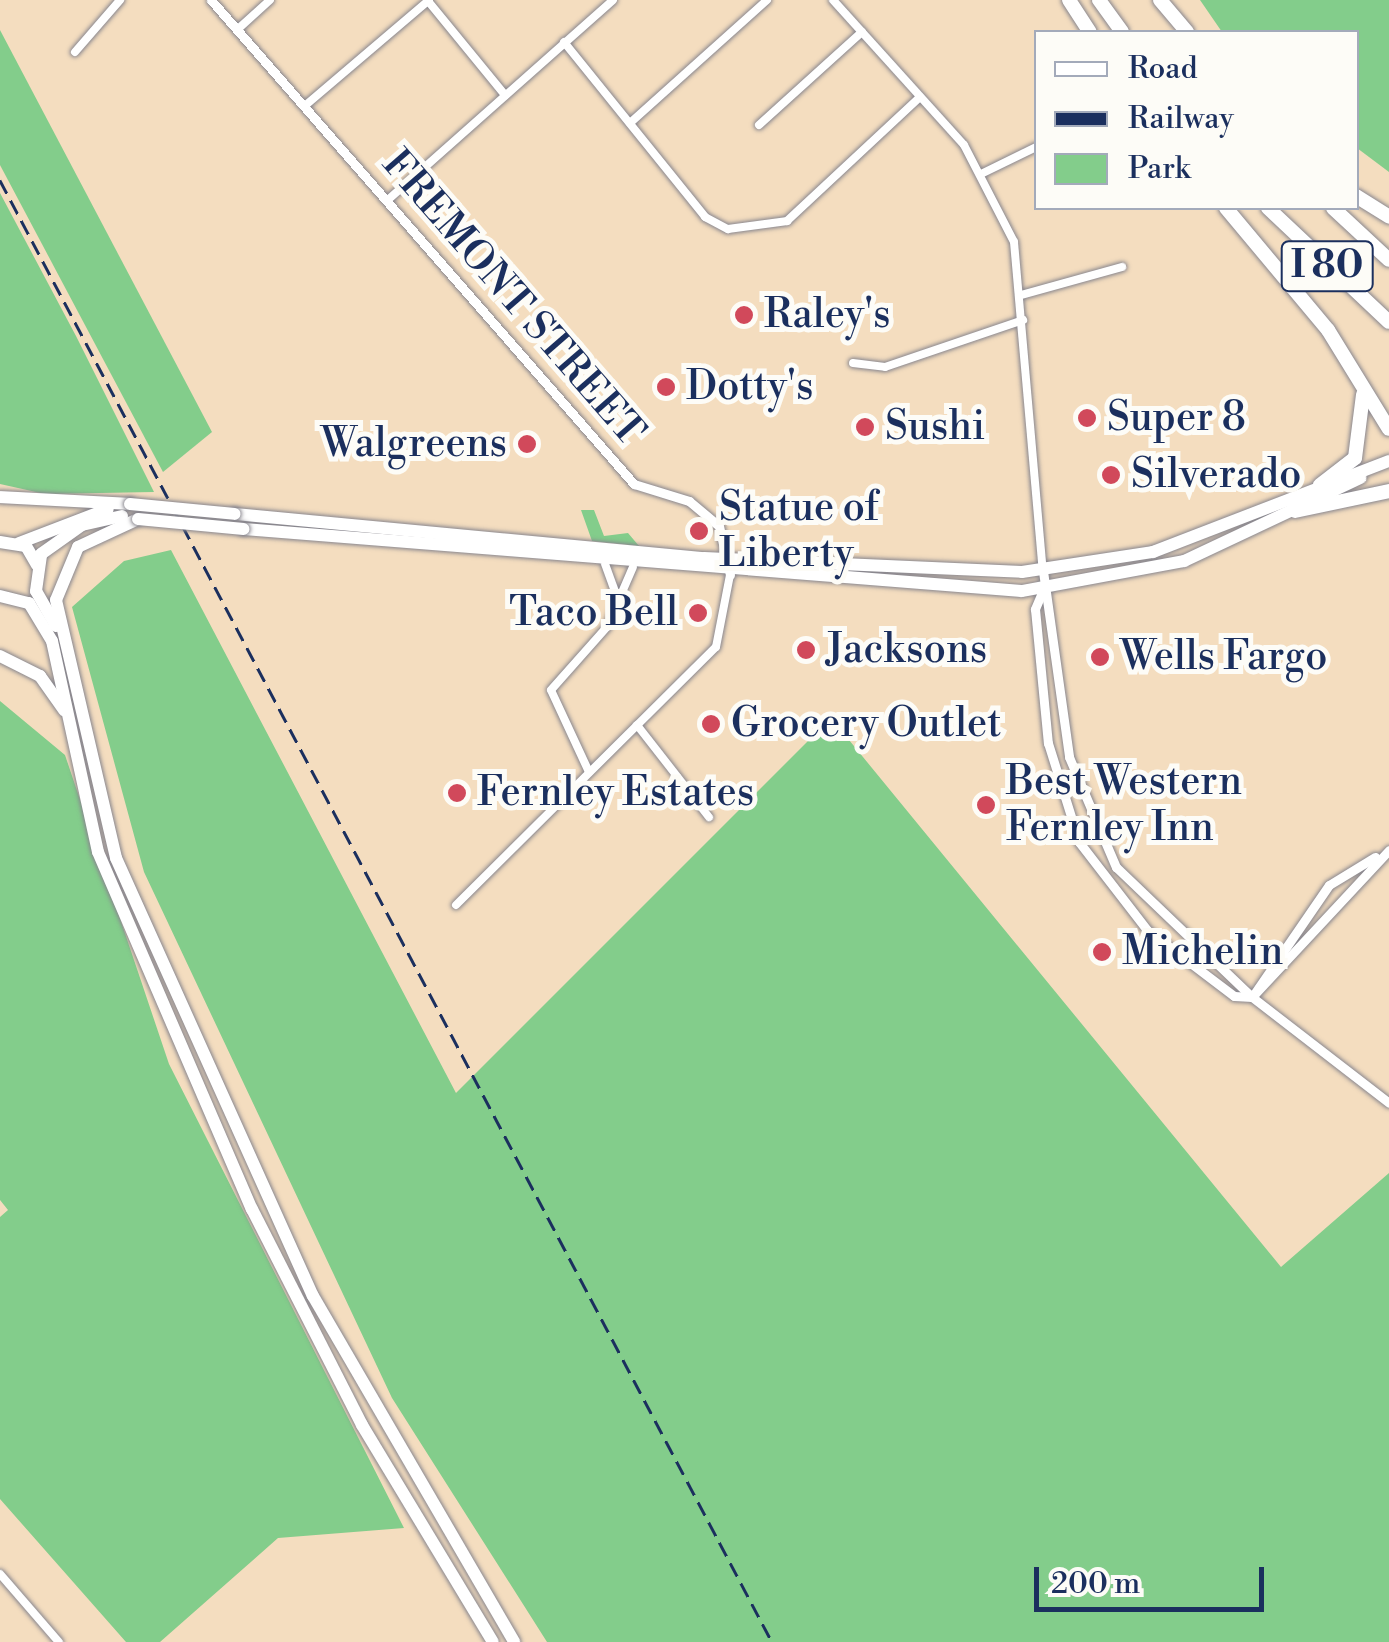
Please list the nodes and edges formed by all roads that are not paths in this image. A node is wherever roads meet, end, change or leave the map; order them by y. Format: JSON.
{"nodes":[{"id":1,"x":120,"y":0,"type":"edge"},
{"id":2,"x":212,"y":0,"type":"edge"},
{"id":3,"x":270,"y":0,"type":"edge"},
{"id":4,"x":428,"y":0,"type":"edge"},
{"id":5,"x":613,"y":0,"type":"edge"},
{"id":6,"x":767,"y":0,"type":"edge"},
{"id":7,"x":833,"y":0,"type":"edge"},
{"id":8,"x":1069,"y":0,"type":"edge"},
{"id":9,"x":1099,"y":0,"type":"edge"},
{"id":10,"x":1158,"y":0,"type":"edge"},
{"id":11,"x":238,"y":28,"type":"junction"},
{"id":12,"x":1089,"y":30,"type":"edge"},
{"id":13,"x":1121,"y":30,"type":"edge"},
{"id":14,"x":1178,"y":30,"type":"edge"},
{"id":15,"x":1185,"y":30,"type":"edge"},
{"id":16,"x":862,"y":32,"type":"junction"},
{"id":17,"x":564,"y":42,"type":"junction"},
{"id":18,"x":75,"y":52,"type":"dead end"},
{"id":19,"x":505,"y":95,"type":"junction"},
{"id":20,"x":920,"y":97,"type":"junction"},
{"id":21,"x":307,"y":104,"type":"junction"},
{"id":22,"x":630,"y":124,"type":"junction"},
{"id":23,"x":758,"y":125,"type":"dead end"},
{"id":24,"x":1034,"y":148,"type":"edge"},
{"id":25,"x":983,"y":173,"type":"junction"},
{"id":26,"x":390,"y":198,"type":"junction"},
{"id":27,"x":1359,"y":198,"type":"edge"},
{"id":28,"x":1228,"y":210,"type":"edge"},
{"id":29,"x":1270,"y":210,"type":"edge"},
{"id":30,"x":1335,"y":210,"type":"edge"},
{"id":31,"x":1389,"y":218,"type":"edge"},
{"id":32,"x":1389,"y":260,"type":"edge"},
{"id":33,"x":1122,"y":267,"type":"dead end"},
{"id":34,"x":1022,"y":295,"type":"junction"},
{"id":35,"x":1023,"y":320,"type":"junction"},
{"id":36,"x":1389,"y":322,"type":"edge"},
{"id":37,"x":853,"y":363,"type":"dead end"},
{"id":38,"x":1362,"y":384,"type":"junction"},
{"id":39,"x":1389,"y":429,"type":"edge"},
{"id":40,"x":1389,"y":462,"type":"edge"},
{"id":41,"x":1320,"y":485,"type":"junction"},
{"id":42,"x":1389,"y":491,"type":"edge"},
{"id":43,"x":0,"y":497,"type":"edge"},
{"id":44,"x":130,"y":504,"type":"junction"},
{"id":45,"x":1295,"y":511,"type":"junction"},
{"id":46,"x":138,"y":519,"type":"junction"},
{"id":47,"x":8,"y":542,"type":"edge"},
{"id":48,"x":604,"y":564,"type":"junction"},
{"id":49,"x":633,"y":566,"type":"junction"},
{"id":50,"x":731,"y":567,"type":"junction"},
{"id":51,"x":1042,"y":571,"type":"junction"},
{"id":52,"x":36,"y":572,"type":"junction"},
{"id":53,"x":1043,"y":590,"type":"junction"},
{"id":54,"x":617,"y":596,"type":"junction"},
{"id":55,"x":6,"y":597,"type":"edge"},
{"id":56,"x":63,"y":636,"type":"junction"},
{"id":57,"x":0,"y":656,"type":"edge"},
{"id":58,"x":71,"y":724,"type":"junction"},
{"id":59,"x":637,"y":725,"type":"junction"},
{"id":60,"x":589,"y":772,"type":"junction"},
{"id":61,"x":709,"y":816,"type":"dead end"},
{"id":62,"x":1389,"y":850,"type":"edge"},
{"id":63,"x":1376,"y":857,"type":"junction"},
{"id":64,"x":1105,"y":884,"type":"junction"},
{"id":65,"x":1136,"y":892,"type":"junction"},
{"id":66,"x":456,"y":906,"type":"dead end"},
{"id":67,"x":120,"y":910,"type":"junction"},
{"id":68,"x":167,"y":975,"type":"junction"},
{"id":69,"x":1252,"y":998,"type":"junction"},
{"id":70,"x":1389,"y":1103,"type":"edge"},
{"id":71,"x":273,"y":1213,"type":"junction"},
{"id":72,"x":289,"y":1285,"type":"junction"},
{"id":73,"x":325,"y":1318,"type":"junction"},
{"id":74,"x":0,"y":1574,"type":"edge"},
{"id":75,"x":58,"y":1642,"type":"edge"},
{"id":76,"x":493,"y":1642,"type":"edge"},
{"id":77,"x":514,"y":1642,"type":"edge"}],
"edges":[{"from":1,"to":18,"type":"street"},
{"from":2,"to":11,"type":"street","name":"FREMONT STREET"},
{"from":3,"to":11,"type":"street"},
{"from":4,"to":19,"type":"street"},
{"from":4,"to":21,"type":"street"},
{"from":5,"to":17,"type":"street"},
{"from":6,"to":22,"type":"street"},
{"from":7,"to":16,"type":"street"},
{"from":8,"to":12,"type":"highway"},
{"from":9,"to":13,"type":"highway"},
{"from":10,"to":14,"type":"highway"},
{"from":10,"to":15,"type":"highway"},
{"from":11,"to":21,"type":"street","name":"FREMONT STREET"},
{"from":16,"to":20,"type":"street"},
{"from":16,"to":23,"type":"street"},
{"from":17,"to":19,"type":"street"},
{"from":17,"to":22,"type":"street"},
{"from":19,"to":26,"type":"street"},
{"from":20,"to":22,"type":"street"},
{"from":20,"to":25,"type":"street"},
{"from":21,"to":26,"type":"street","name":"FREMONT STREET"},
{"from":24,"to":25,"type":"street"},
{"from":25,"to":34,"type":"street"},
{"from":26,"to":50,"type":"street","name":"FREMONT STREET"},
{"from":27,"to":31,"type":"highway"},
{"from":28,"to":38,"type":"highway"},
{"from":29,"to":36,"type":"highway","number":"I 80"},
{"from":30,"to":32,"type":"highway","number":"I 80"},
{"from":33,"to":34,"type":"street"},
{"from":34,"to":35,"type":"street"},
{"from":35,"to":37,"type":"street"},
{"from":35,"to":51,"type":"street"},
{"from":38,"to":39,"type":"highway"},
{"from":38,"to":41,"type":"highway"},
{"from":40,"to":41,"type":"highway"},
{"from":40,"to":45,"type":"highway"},
{"from":41,"to":51,"type":"highway"},
{"from":42,"to":45,"type":"highway"},
{"from":43,"to":44,"type":"highway"},
{"from":44,"to":47,"type":"highway"},
{"from":44,"to":50,"type":"highway","bridge":true},
{"from":45,"to":53,"type":"highway"},
{"from":46,"to":48,"type":"highway","bridge":true},
{"from":46,"to":52,"type":"highway"},
{"from":46,"to":56,"type":"highway"},
{"from":47,"to":52,"type":"highway"},
{"from":48,"to":49,"type":"highway"},
{"from":48,"to":54,"type":"street"},
{"from":49,"to":50,"type":"highway"},
{"from":49,"to":54,"type":"street"},
{"from":50,"to":51,"type":"highway"},
{"from":50,"to":53,"type":"highway"},
{"from":50,"to":59,"type":"street"},
{"from":51,"to":53,"type":"street"},
{"from":52,"to":55,"type":"highway"},
{"from":52,"to":56,"type":"highway"},
{"from":53,"to":64,"type":"street"},
{"from":53,"to":65,"type":"street"},
{"from":54,"to":60,"type":"street"},
{"from":55,"to":58,"type":"highway"},
{"from":56,"to":68,"type":"highway"},
{"from":57,"to":58,"type":"highway"},
{"from":58,"to":67,"type":"highway"},
{"from":59,"to":60,"type":"street"},
{"from":59,"to":61,"type":"street"},
{"from":60,"to":66,"type":"street"},
{"from":62,"to":63,"type":"street"},
{"from":63,"to":69,"type":"street"},
{"from":63,"to":69,"type":"street"},
{"from":64,"to":65,"type":"street"},
{"from":64,"to":69,"type":"street"},
{"from":65,"to":69,"type":"street"},
{"from":67,"to":68,"type":"highway"},
{"from":67,"to":72,"type":"highway"},
{"from":68,"to":71,"type":"highway"},
{"from":69,"to":70,"type":"street"},
{"from":71,"to":72,"type":"highway"},
{"from":71,"to":73,"type":"highway"},
{"from":72,"to":73,"type":"highway"},
{"from":72,"to":76,"type":"highway"},
{"from":73,"to":77,"type":"highway"},
{"from":74,"to":75,"type":"street"}]}
